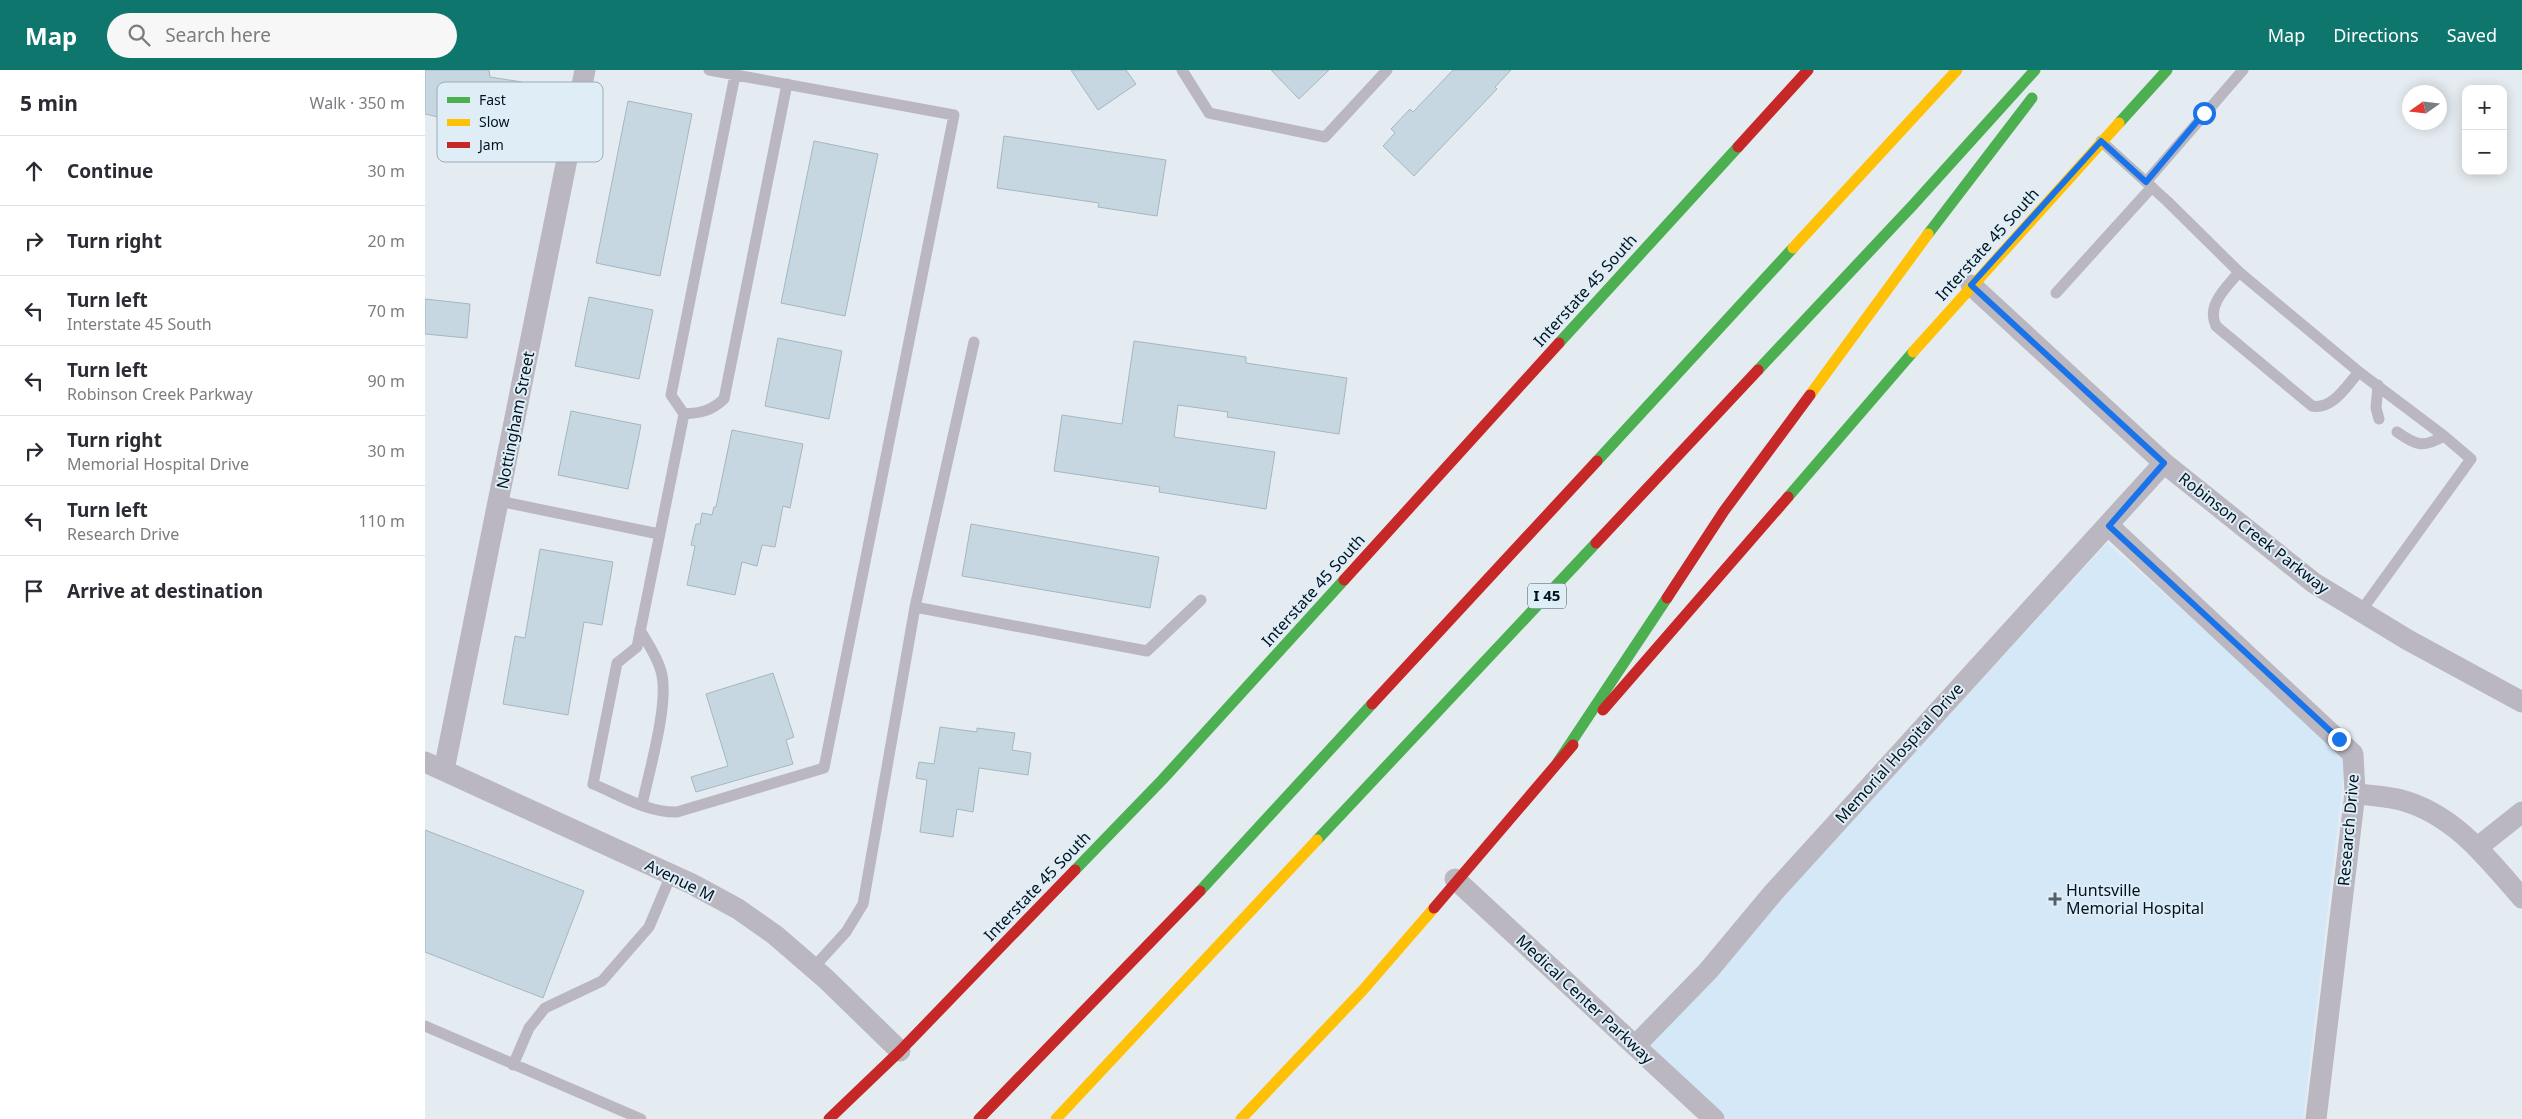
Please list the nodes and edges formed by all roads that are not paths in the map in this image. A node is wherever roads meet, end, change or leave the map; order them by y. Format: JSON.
{"nodes":[{"id":1,"x":709,"y":70,"type":"edge"},
{"id":2,"x":1182,"y":70,"type":"edge"},
{"id":3,"x":1387,"y":70,"type":"edge"},
{"id":4,"x":1808,"y":70,"type":"edge"},
{"id":5,"x":1957,"y":70,"type":"edge"},
{"id":6,"x":2035,"y":70,"type":"edge"},
{"id":7,"x":2167,"y":70,"type":"edge"},
{"id":8,"x":2243,"y":70,"type":"edge"},
{"id":9,"x":735,"y":75,"type":"junction"},
{"id":10,"x":787,"y":84,"type":"junction"},
{"id":11,"x":2042,"y":85,"type":"dead end"},
{"id":12,"x":2101,"y":141,"type":"junction"},
{"id":13,"x":567,"y":162,"type":"edge"},
{"id":14,"x":2149,"y":185,"type":"junction"},
{"id":15,"x":2239,"y":272,"type":"junction"},
{"id":16,"x":1971,"y":285,"type":"junction"},
{"id":17,"x":2056,"y":293,"type":"dead end"},
{"id":18,"x":974,"y":342,"type":"dead end"},
{"id":19,"x":2359,"y":372,"type":"junction"},
{"id":20,"x":2378,"y":385,"type":"junction"},
{"id":21,"x":683,"y":414,"type":"junction"},
{"id":22,"x":2379,"y":419,"type":"dead end"},
{"id":23,"x":2397,"y":432,"type":"dead end"},
{"id":24,"x":2444,"y":436,"type":"junction"},
{"id":25,"x":2164,"y":463,"type":"junction"},
{"id":26,"x":499,"y":500,"type":"junction"},
{"id":27,"x":2109,"y":526,"type":"junction"},
{"id":28,"x":659,"y":534,"type":"junction"},
{"id":29,"x":1201,"y":600,"type":"dead end"},
{"id":30,"x":915,"y":607,"type":"junction"},
{"id":31,"x":2361,"y":611,"type":"junction"},
{"id":32,"x":640,"y":630,"type":"junction"},
{"id":33,"x":2522,"y":702,"type":"edge"},
{"id":34,"x":1558,"y":762,"type":"junction"},
{"id":35,"x":435,"y":766,"type":"edge"},
{"id":36,"x":2355,"y":793,"type":"junction"},
{"id":37,"x":643,"y":805,"type":"junction"},
{"id":38,"x":2522,"y":812,"type":"edge"},
{"id":39,"x":2478,"y":847,"type":"junction"},
{"id":40,"x":671,"y":875,"type":"junction"},
{"id":41,"x":1455,"y":879,"type":"junction"},
{"id":42,"x":2522,"y":898,"type":"edge"},
{"id":43,"x":813,"y":968,"type":"junction"},
{"id":44,"x":425,"y":1026,"type":"edge"},
{"id":45,"x":1636,"y":1045,"type":"junction"},
{"id":46,"x":900,"y":1051,"type":"junction"},
{"id":47,"x":513,"y":1065,"type":"junction"},
{"id":48,"x":641,"y":1119,"type":"edge"},
{"id":49,"x":829,"y":1119,"type":"edge"},
{"id":50,"x":979,"y":1119,"type":"edge"},
{"id":51,"x":1055,"y":1119,"type":"edge"},
{"id":52,"x":1241,"y":1119,"type":"edge"},
{"id":53,"x":1714,"y":1119,"type":"edge"},
{"id":54,"x":2316,"y":1119,"type":"edge"}],
"edges":[{"from":1,"to":9,"type":"lane"},
{"from":2,"to":3,"type":"lane"},
{"from":4,"to":46,"type":"main road","name":"Interstate 45 South"},
{"from":5,"to":50,"type":"main road"},
{"from":6,"to":51,"type":"main road","number":"I 45"},
{"from":7,"to":12,"type":"main road","name":"Interstate 45 South"},
{"from":8,"to":14,"type":"lane"},
{"from":9,"to":10,"type":"lane"},
{"from":9,"to":21,"type":"lane"},
{"from":10,"to":21,"type":"lane"},
{"from":10,"to":37,"type":"lane"},
{"from":11,"to":34,"type":"main road"},
{"from":12,"to":14,"type":"lane"},
{"from":12,"to":16,"type":"main road","name":"Interstate 45 South"},
{"from":13,"to":26,"type":"street","name":"Nottingham Street"},
{"from":14,"to":15,"type":"lane"},
{"from":14,"to":17,"type":"lane"},
{"from":15,"to":19,"type":"lane"},
{"from":15,"to":19,"type":"lane"},
{"from":16,"to":25,"type":"street","name":"Robinson Creek Parkway"},
{"from":16,"to":34,"type":"main road","name":"Interstate 45 South"},
{"from":18,"to":30,"type":"lane"},
{"from":19,"to":20,"type":"lane"},
{"from":20,"to":22,"type":"lane"},
{"from":20,"to":24,"type":"lane"},
{"from":21,"to":28,"type":"lane"},
{"from":23,"to":24,"type":"lane"},
{"from":24,"to":31,"type":"lane"},
{"from":25,"to":27,"type":"street","name":"Memorial Hospital Drive"},
{"from":25,"to":31,"type":"street","name":"Robinson Creek Parkway"},
{"from":26,"to":28,"type":"lane"},
{"from":26,"to":35,"type":"street","name":"Nottingham Street"},
{"from":27,"to":36,"type":"street","name":"Research Drive"},
{"from":27,"to":45,"type":"street","name":"Memorial Hospital Drive"},
{"from":28,"to":32,"type":"lane"},
{"from":29,"to":30,"type":"lane"},
{"from":30,"to":43,"type":"lane"},
{"from":31,"to":33,"type":"street","name":"Robinson Creek Parkway"},
{"from":32,"to":37,"type":"lane"},
{"from":32,"to":37,"type":"lane"},
{"from":34,"to":41,"type":"main road","name":"Interstate 45 South"},
{"from":35,"to":40,"type":"street","name":"Avenue M"},
{"from":36,"to":39,"type":"street"},
{"from":36,"to":54,"type":"street","name":"Research Drive"},
{"from":38,"to":39,"type":"street"},
{"from":39,"to":42,"type":"street"},
{"from":40,"to":43,"type":"street","name":"Avenue M"},
{"from":40,"to":47,"type":"lane"},
{"from":41,"to":45,"type":"street","name":"Medical Center Parkway"},
{"from":41,"to":52,"type":"main road","name":"Interstate 45 South"},
{"from":43,"to":46,"type":"street","name":"Avenue M"},
{"from":44,"to":47,"type":"lane"},
{"from":45,"to":53,"type":"street","name":"Medical Center Parkway"},
{"from":46,"to":49,"type":"main road","name":"Interstate 45 South"},
{"from":47,"to":48,"type":"lane"}]}
